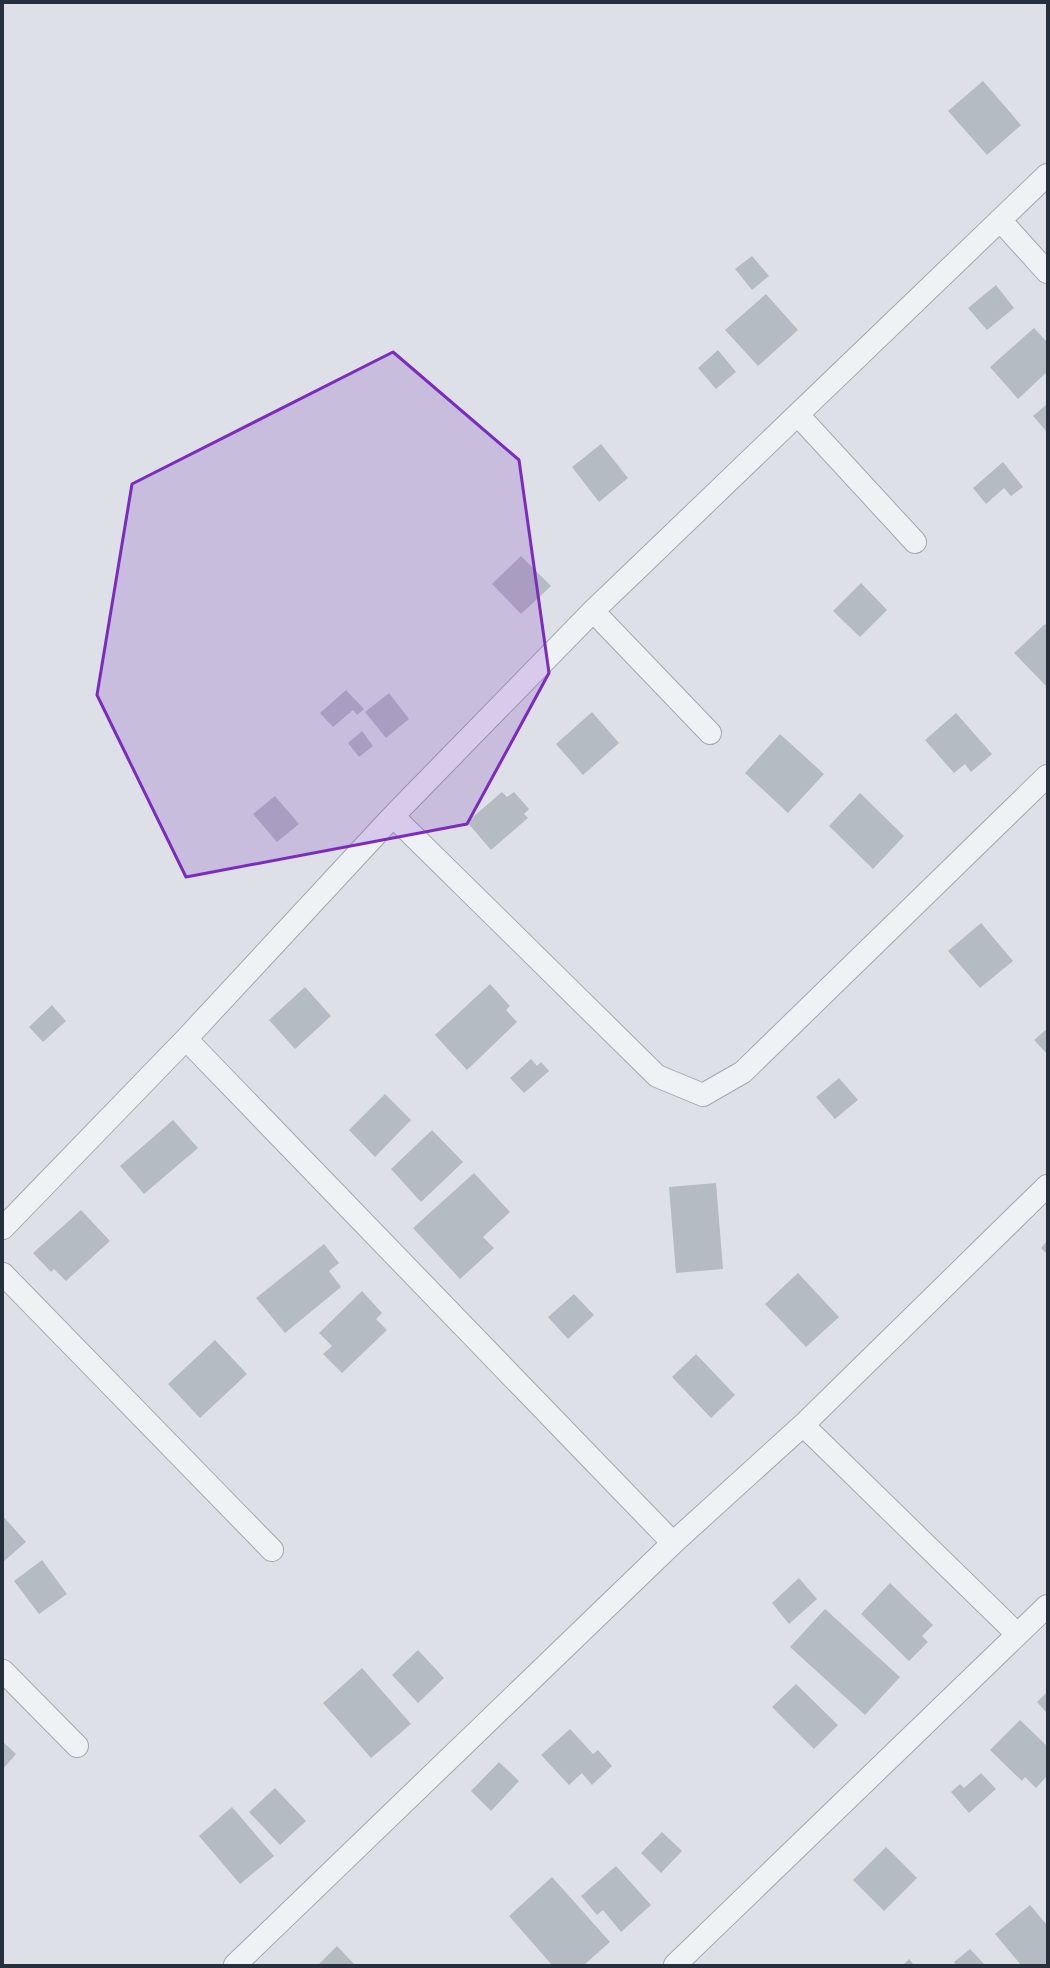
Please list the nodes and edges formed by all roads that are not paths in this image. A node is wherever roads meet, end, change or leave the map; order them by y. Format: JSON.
{"nodes":[{"id":1,"x":1047,"y":175,"type":"edge"},
{"id":2,"x":1000,"y":220,"type":"junction"},
{"id":3,"x":1047,"y":272,"type":"edge"},
{"id":4,"x":798,"y":415,"type":"junction"},
{"id":5,"x":915,"y":542,"type":"dead end"},
{"id":6,"x":593,"y":611,"type":"junction"},
{"id":7,"x":710,"y":733,"type":"dead end"},
{"id":8,"x":1047,"y":776,"type":"edge"},
{"id":9,"x":393,"y":816,"type":"junction"},
{"id":10,"x":186,"y":1039,"type":"junction"},
{"id":11,"x":1047,"y":1186,"type":"edge"},
{"id":12,"x":3,"y":1228,"type":"edge"},
{"id":13,"x":3,"y":1274,"type":"edge"},
{"id":14,"x":803,"y":1425,"type":"junction"},
{"id":15,"x":673,"y":1543,"type":"junction"},
{"id":16,"x":272,"y":1550,"type":"dead end"},
{"id":17,"x":1047,"y":1606,"type":"edge"},
{"id":18,"x":1017,"y":1634,"type":"junction"},
{"id":19,"x":3,"y":1671,"type":"edge"},
{"id":20,"x":77,"y":1746,"type":"dead end"},
{"id":21,"x":234,"y":1965,"type":"edge"},
{"id":22,"x":675,"y":1965,"type":"edge"}],
"edges":[{"from":1,"to":2,"type":"street"},
{"from":2,"to":3,"type":"street"},
{"from":2,"to":4,"type":"street"},
{"from":4,"to":5,"type":"street"},
{"from":4,"to":6,"type":"street"},
{"from":6,"to":7,"type":"street"},
{"from":6,"to":9,"type":"street"},
{"from":8,"to":9,"type":"street"},
{"from":9,"to":10,"type":"street"},
{"from":10,"to":12,"type":"street"},
{"from":10,"to":15,"type":"street"},
{"from":11,"to":14,"type":"street"},
{"from":13,"to":16,"type":"street"},
{"from":14,"to":15,"type":"street"},
{"from":14,"to":18,"type":"street"},
{"from":15,"to":21,"type":"street"},
{"from":17,"to":18,"type":"street"},
{"from":18,"to":22,"type":"street"},
{"from":19,"to":20,"type":"street"}]}
